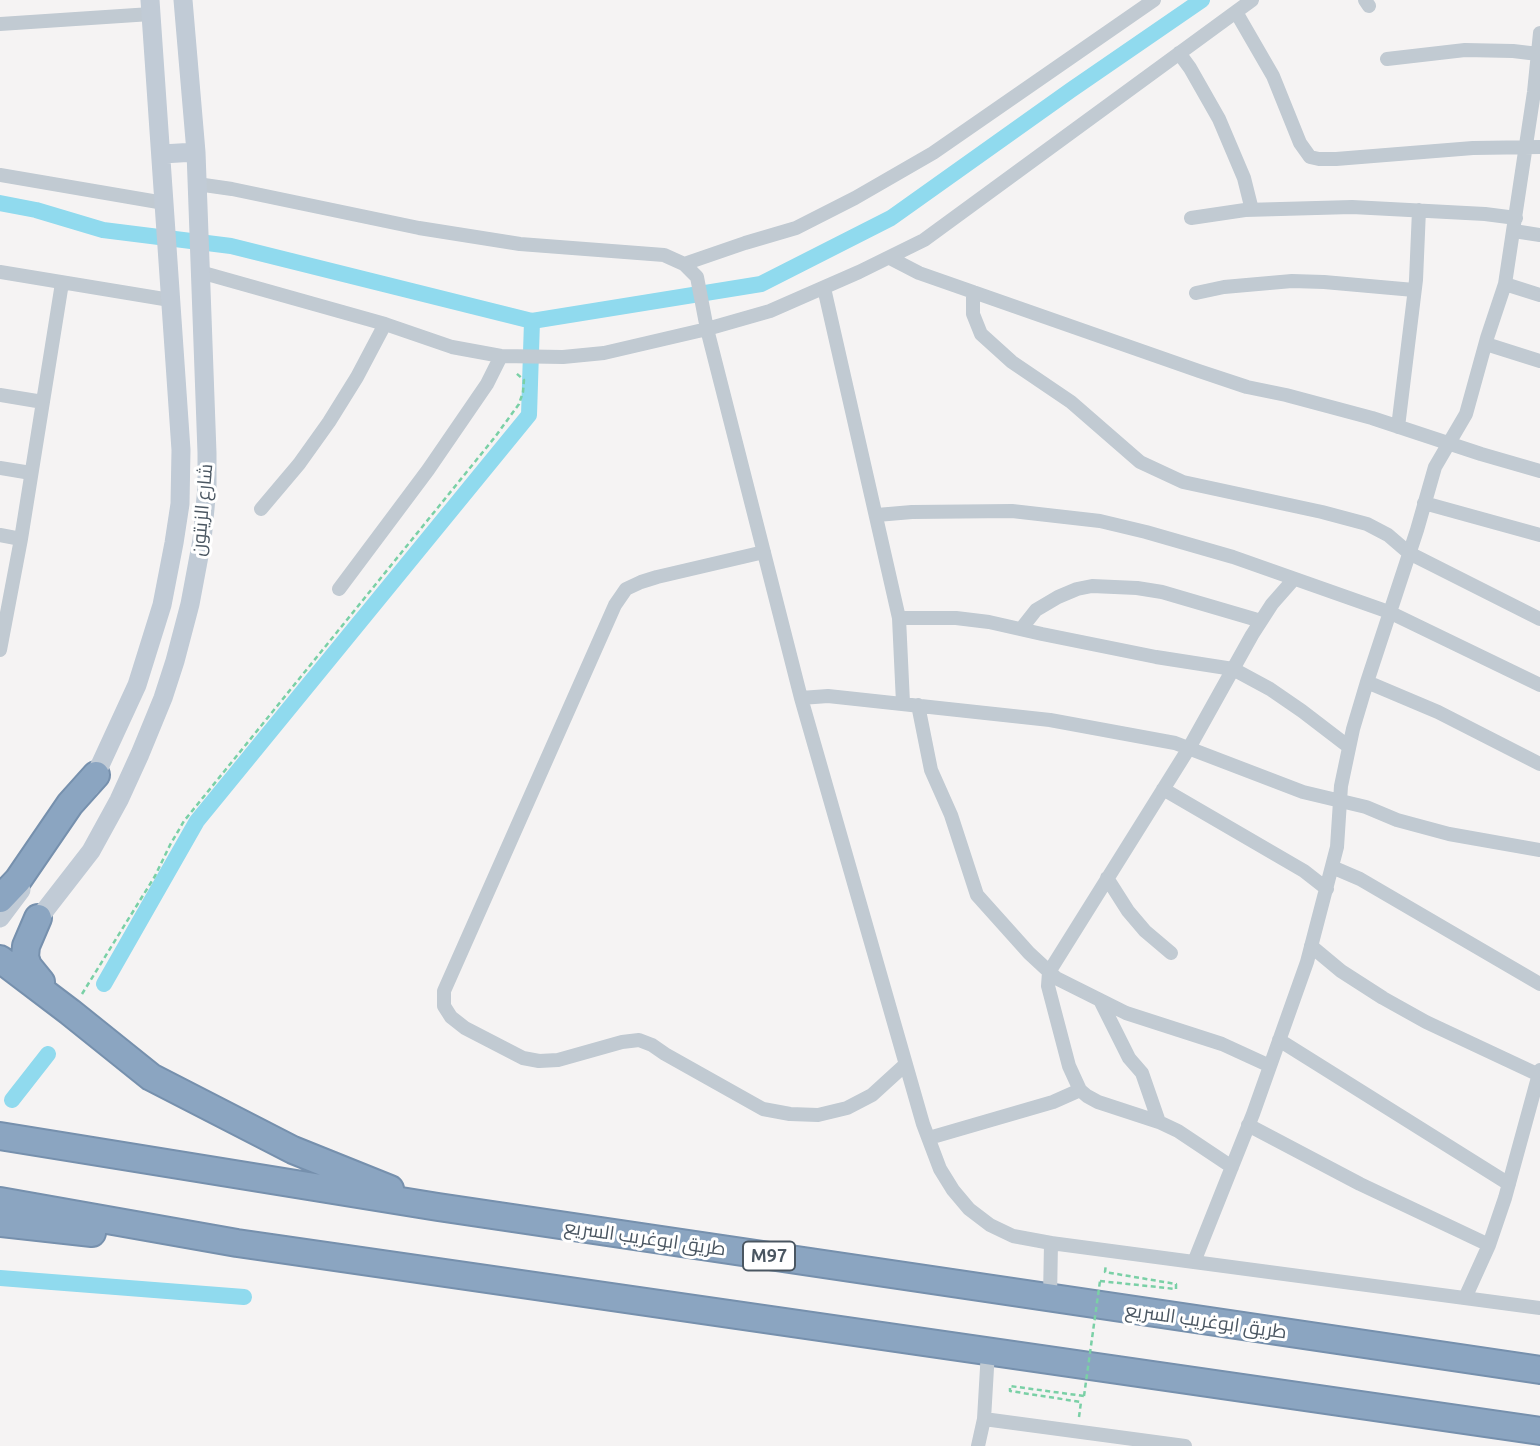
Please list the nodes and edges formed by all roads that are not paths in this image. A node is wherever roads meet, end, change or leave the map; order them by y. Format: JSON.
{"nodes":[{"id":1,"x":183,"y":0,"type":"edge"},
{"id":2,"x":1154,"y":0,"type":"edge"},
{"id":3,"x":1252,"y":0,"type":"edge"},
{"id":4,"x":151,"y":7,"type":"edge"},
{"id":5,"x":1236,"y":12,"type":"junction"},
{"id":6,"x":0,"y":24,"type":"edge"},
{"id":7,"x":1540,"y":33,"type":"edge"},
{"id":8,"x":1180,"y":53,"type":"junction"},
{"id":9,"x":1538,"y":54,"type":"junction"},
{"id":10,"x":1387,"y":59,"type":"dead end"},
{"id":11,"x":1533,"y":146,"type":"edge"},
{"id":12,"x":196,"y":152,"type":"junction"},
{"id":13,"x":162,"y":154,"type":"junction"},
{"id":14,"x":0,"y":175,"type":"edge"},
{"id":15,"x":197,"y":184,"type":"junction"},
{"id":16,"x":164,"y":203,"type":"junction"},
{"id":17,"x":1252,"y":210,"type":"junction"},
{"id":18,"x":1419,"y":210,"type":"junction"},
{"id":19,"x":1192,"y":218,"type":"dead end"},
{"id":20,"x":1515,"y":225,"type":"junction"},
{"id":21,"x":1540,"y":234,"type":"edge"},
{"id":22,"x":890,"y":258,"type":"junction"},
{"id":23,"x":684,"y":264,"type":"junction"},
{"id":24,"x":200,"y":266,"type":"junction"},
{"id":25,"x":0,"y":272,"type":"edge"},
{"id":26,"x":62,"y":283,"type":"junction"},
{"id":27,"x":1505,"y":285,"type":"junction"},
{"id":28,"x":824,"y":288,"type":"junction"},
{"id":29,"x":1414,"y":290,"type":"junction"},
{"id":30,"x":973,"y":292,"type":"junction"},
{"id":31,"x":1196,"y":293,"type":"dead end"},
{"id":32,"x":1540,"y":295,"type":"edge"},
{"id":33,"x":170,"y":300,"type":"junction"},
{"id":34,"x":384,"y":324,"type":"junction"},
{"id":35,"x":707,"y":329,"type":"junction"},
{"id":36,"x":1486,"y":344,"type":"junction"},
{"id":37,"x":514,"y":357,"type":"junction"},
{"id":38,"x":1540,"y":361,"type":"edge"},
{"id":39,"x":0,"y":395,"type":"edge"},
{"id":40,"x":43,"y":402,"type":"junction"},
{"id":41,"x":1398,"y":427,"type":"junction"},
{"id":42,"x":1449,"y":444,"type":"junction"},
{"id":43,"x":0,"y":468,"type":"edge"},
{"id":44,"x":1540,"y":471,"type":"edge"},
{"id":45,"x":32,"y":473,"type":"junction"},
{"id":46,"x":1424,"y":503,"type":"junction"},
{"id":47,"x":261,"y":509,"type":"dead end"},
{"id":48,"x":877,"y":516,"type":"junction"},
{"id":49,"x":0,"y":535,"type":"edge"},
{"id":50,"x":1540,"y":535,"type":"edge"},
{"id":51,"x":21,"y":539,"type":"junction"},
{"id":52,"x":764,"y":552,"type":"junction"},
{"id":53,"x":1409,"y":553,"type":"junction"},
{"id":54,"x":1294,"y":579,"type":"junction"},
{"id":55,"x":339,"y":589,"type":"dead end"},
{"id":56,"x":1389,"y":612,"type":"junction"},
{"id":57,"x":899,"y":618,"type":"junction"},
{"id":58,"x":1540,"y":619,"type":"edge"},
{"id":59,"x":1261,"y":621,"type":"junction"},
{"id":60,"x":1021,"y":629,"type":"junction"},
{"id":61,"x":0,"y":650,"type":"edge"},
{"id":62,"x":1233,"y":669,"type":"junction"},
{"id":63,"x":1367,"y":682,"type":"junction"},
{"id":64,"x":1540,"y":685,"type":"edge"},
{"id":65,"x":801,"y":698,"type":"junction"},
{"id":66,"x":903,"y":703,"type":"junction"},
{"id":67,"x":918,"y":705,"type":"junction"},
{"id":68,"x":1349,"y":747,"type":"junction"},
{"id":69,"x":1189,"y":748,"type":"junction"},
{"id":70,"x":1540,"y":764,"type":"edge"},
{"id":71,"x":96,"y":775,"type":"junction"},
{"id":72,"x":1163,"y":789,"type":"junction"},
{"id":73,"x":1341,"y":800,"type":"junction"},
{"id":74,"x":1540,"y":850,"type":"edge"},
{"id":75,"x":1332,"y":867,"type":"junction"},
{"id":76,"x":1108,"y":878,"type":"junction"},
{"id":77,"x":1327,"y":890,"type":"junction"},
{"id":78,"x":0,"y":899,"type":"edge"},
{"id":79,"x":0,"y":918,"type":"edge"},
{"id":80,"x":38,"y":918,"type":"junction"},
{"id":81,"x":1311,"y":946,"type":"junction"},
{"id":82,"x":1171,"y":953,"type":"dead end"},
{"id":83,"x":2,"y":964,"type":"edge"},
{"id":84,"x":1049,"y":972,"type":"junction"},
{"id":85,"x":1540,"y":984,"type":"edge"},
{"id":86,"x":1100,"y":1000,"type":"junction"},
{"id":87,"x":64,"y":1007,"type":"junction"},
{"id":88,"x":1279,"y":1040,"type":"junction"},
{"id":89,"x":906,"y":1064,"type":"junction"},
{"id":90,"x":1270,"y":1066,"type":"junction"},
{"id":91,"x":1539,"y":1072,"type":"edge"},
{"id":92,"x":1080,"y":1090,"type":"junction"},
{"id":93,"x":1159,"y":1122,"type":"junction"},
{"id":94,"x":1248,"y":1125,"type":"junction"},
{"id":95,"x":0,"y":1136,"type":"edge"},
{"id":96,"x":929,"y":1138,"type":"junction"},
{"id":97,"x":1231,"y":1167,"type":"junction"},
{"id":98,"x":1509,"y":1184,"type":"junction"},
{"id":99,"x":0,"y":1201,"type":"edge"},
{"id":100,"x":438,"y":1208,"type":"junction"},
{"id":101,"x":0,"y":1223,"type":"edge"},
{"id":102,"x":237,"y":1243,"type":"junction"},
{"id":103,"x":1051,"y":1243,"type":"junction"},
{"id":104,"x":1489,"y":1245,"type":"junction"},
{"id":105,"x":1194,"y":1262,"type":"junction"},
{"id":106,"x":1050,"y":1298,"type":"junction"},
{"id":107,"x":1465,"y":1298,"type":"junction"},
{"id":108,"x":1540,"y":1308,"type":"edge"},
{"id":109,"x":988,"y":1351,"type":"junction"},
{"id":110,"x":1540,"y":1370,"type":"edge"},
{"id":111,"x":984,"y":1419,"type":"junction"},
{"id":112,"x":1540,"y":1431,"type":"edge"},
{"id":113,"x":1127,"y":1442,"type":"edge"},
{"id":114,"x":978,"y":1446,"type":"edge"},
{"id":115,"x":1185,"y":1446,"type":"edge"}],
"edges":[{"from":1,"to":12,"type":"main road","name":"شارع الزيتون"},
{"from":2,"to":23,"type":"street"},
{"from":3,"to":5,"type":"street"},
{"from":4,"to":6,"type":"street"},
{"from":4,"to":13,"type":"main road","name":"شارع الزيتون"},
{"from":5,"to":8,"type":"street"},
{"from":5,"to":11,"type":"street"},
{"from":7,"to":9,"type":"street"},
{"from":8,"to":17,"type":"street"},
{"from":8,"to":22,"type":"street"},
{"from":9,"to":10,"type":"street"},
{"from":9,"to":11,"type":"street"},
{"from":11,"to":20,"type":"street"},
{"from":12,"to":13,"type":"main road"},
{"from":12,"to":15,"type":"main road","name":"شارع الزيتون"},
{"from":13,"to":16,"type":"main road","name":"شارع الزيتون"},
{"from":14,"to":16,"type":"street"},
{"from":15,"to":23,"type":"street"},
{"from":15,"to":24,"type":"main road","name":"شارع الزيتون"},
{"from":16,"to":33,"type":"main road","name":"شارع الزيتون"},
{"from":17,"to":18,"type":"street"},
{"from":17,"to":19,"type":"street"},
{"from":18,"to":20,"type":"street"},
{"from":18,"to":29,"type":"street"},
{"from":20,"to":21,"type":"street"},
{"from":20,"to":27,"type":"street"},
{"from":22,"to":28,"type":"street"},
{"from":22,"to":30,"type":"street"},
{"from":23,"to":35,"type":"street"},
{"from":24,"to":34,"type":"street"},
{"from":24,"to":80,"type":"main road","name":"شارع الزيتون"},
{"from":25,"to":26,"type":"street"},
{"from":26,"to":33,"type":"street"},
{"from":26,"to":40,"type":"street"},
{"from":27,"to":32,"type":"street"},
{"from":27,"to":36,"type":"street"},
{"from":28,"to":35,"type":"street"},
{"from":28,"to":48,"type":"street"},
{"from":29,"to":31,"type":"street"},
{"from":29,"to":41,"type":"street"},
{"from":30,"to":41,"type":"street"},
{"from":30,"to":53,"type":"street"},
{"from":33,"to":71,"type":"main road","name":"شارع الزيتون"},
{"from":34,"to":37,"type":"street"},
{"from":34,"to":47,"type":"street"},
{"from":35,"to":37,"type":"street"},
{"from":35,"to":52,"type":"street"},
{"from":36,"to":38,"type":"street"},
{"from":36,"to":42,"type":"street"},
{"from":37,"to":55,"type":"street"},
{"from":39,"to":40,"type":"street"},
{"from":40,"to":45,"type":"street"},
{"from":41,"to":42,"type":"street"},
{"from":42,"to":44,"type":"street"},
{"from":42,"to":46,"type":"street"},
{"from":43,"to":45,"type":"street"},
{"from":45,"to":51,"type":"street"},
{"from":46,"to":50,"type":"street"},
{"from":46,"to":53,"type":"street"},
{"from":48,"to":54,"type":"street"},
{"from":48,"to":57,"type":"street"},
{"from":49,"to":51,"type":"street"},
{"from":51,"to":61,"type":"street"},
{"from":52,"to":65,"type":"street"},
{"from":52,"to":89,"type":"street"},
{"from":53,"to":56,"type":"street"},
{"from":53,"to":58,"type":"street"},
{"from":54,"to":56,"type":"street"},
{"from":54,"to":59,"type":"street"},
{"from":56,"to":63,"type":"street"},
{"from":56,"to":64,"type":"street"},
{"from":57,"to":60,"type":"street"},
{"from":57,"to":66,"type":"street"},
{"from":59,"to":60,"type":"street"},
{"from":59,"to":62,"type":"street"},
{"from":60,"to":62,"type":"street"},
{"from":62,"to":68,"type":"street"},
{"from":62,"to":69,"type":"street"},
{"from":63,"to":68,"type":"street"},
{"from":63,"to":70,"type":"street"},
{"from":65,"to":66,"type":"street"},
{"from":65,"to":89,"type":"street"},
{"from":66,"to":67,"type":"street"},
{"from":67,"to":69,"type":"street"},
{"from":67,"to":84,"type":"street"},
{"from":68,"to":73,"type":"street"},
{"from":69,"to":72,"type":"street"},
{"from":69,"to":73,"type":"street"},
{"from":71,"to":78,"type":"highway"},
{"from":71,"to":79,"type":"main road","name":"شارع الزيتون"},
{"from":72,"to":76,"type":"street"},
{"from":72,"to":77,"type":"street"},
{"from":73,"to":74,"type":"street"},
{"from":73,"to":75,"type":"street"},
{"from":75,"to":77,"type":"street"},
{"from":75,"to":85,"type":"street"},
{"from":76,"to":82,"type":"street"},
{"from":76,"to":84,"type":"street"},
{"from":77,"to":81,"type":"street"},
{"from":80,"to":83,"type":"main road","name":"شارع الزيتون"},
{"from":80,"to":87,"type":"highway"},
{"from":81,"to":88,"type":"street"},
{"from":81,"to":91,"type":"street"},
{"from":83,"to":87,"type":"highway"},
{"from":84,"to":86,"type":"street"},
{"from":84,"to":92,"type":"street"},
{"from":86,"to":90,"type":"street"},
{"from":86,"to":93,"type":"street"},
{"from":87,"to":100,"type":"highway"},
{"from":88,"to":90,"type":"street"},
{"from":88,"to":98,"type":"street"},
{"from":89,"to":96,"type":"street"},
{"from":90,"to":94,"type":"street"},
{"from":91,"to":98,"type":"street"},
{"from":92,"to":93,"type":"street"},
{"from":92,"to":96,"type":"street"},
{"from":93,"to":97,"type":"street"},
{"from":94,"to":97,"type":"street"},
{"from":94,"to":104,"type":"street"},
{"from":95,"to":100,"type":"highway","name":"طريق ابوغريب السريع","number":"M97"},
{"from":96,"to":103,"type":"street"},
{"from":97,"to":105,"type":"street"},
{"from":98,"to":104,"type":"street"},
{"from":99,"to":102,"type":"highway"},
{"from":100,"to":106,"type":"highway","name":"طريق ابوغريب السريع","number":"M97"},
{"from":101,"to":102,"type":"highway"},
{"from":102,"to":109,"type":"highway"},
{"from":103,"to":105,"type":"street"},
{"from":103,"to":106,"type":"street"},
{"from":104,"to":107,"type":"street"},
{"from":105,"to":107,"type":"street"},
{"from":106,"to":110,"type":"highway","name":"طريق ابوغريب السريع","number":"M97"},
{"from":107,"to":108,"type":"street"},
{"from":109,"to":111,"type":"street"},
{"from":109,"to":112,"type":"highway"},
{"from":111,"to":113,"type":"street"},
{"from":111,"to":114,"type":"street"},
{"from":113,"to":115,"type":"street"}]}
